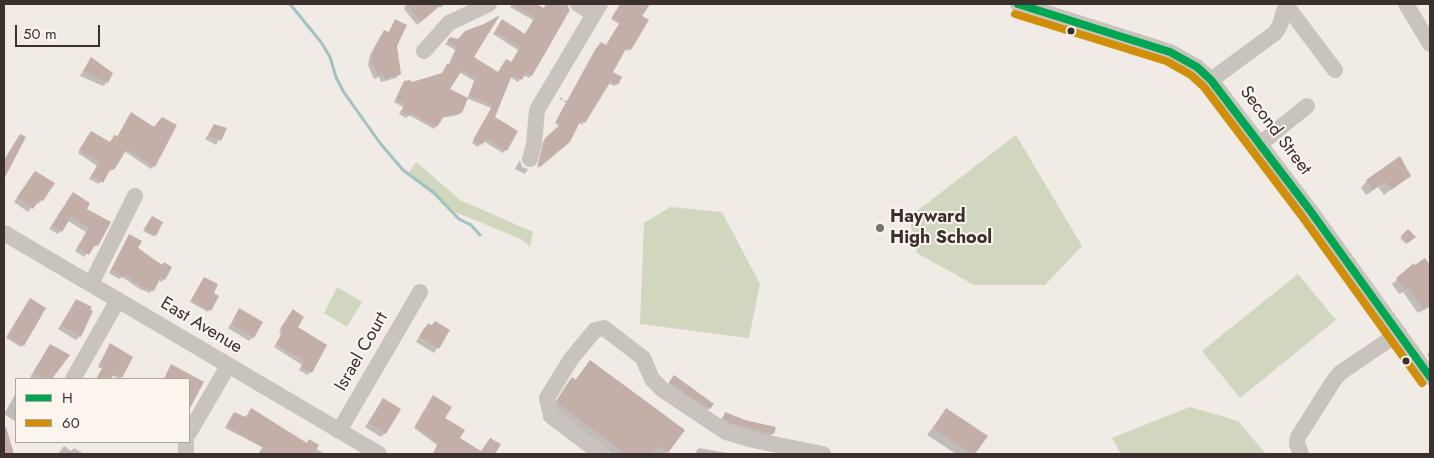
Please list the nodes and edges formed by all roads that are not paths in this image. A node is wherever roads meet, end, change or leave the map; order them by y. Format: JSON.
{"nodes":[{"id":1,"x":489,"y":4,"type":"edge"},
{"id":2,"x":578,"y":4,"type":"edge"},
{"id":3,"x":1018,"y":4,"type":"edge"},
{"id":4,"x":1286,"y":4,"type":"edge"},
{"id":5,"x":1406,"y":4,"type":"edge"},
{"id":6,"x":597,"y":9,"type":"edge"},
{"id":7,"x":1058,"y":10,"type":"edge"},
{"id":8,"x":1430,"y":44,"type":"edge"},
{"id":9,"x":424,"y":51,"type":"dead end"},
{"id":10,"x":1335,"y":70,"type":"dead end"},
{"id":11,"x":1211,"y":80,"type":"junction"},
{"id":12,"x":1307,"y":106,"type":"dead end"},
{"id":13,"x":1260,"y":144,"type":"junction"},
{"id":14,"x":530,"y":158,"type":"dead end"},
{"id":15,"x":134,"y":196,"type":"dead end"},
{"id":16,"x":4,"y":233,"type":"edge"},
{"id":17,"x":91,"y":284,"type":"junction"},
{"id":18,"x":420,"y":292,"type":"dead end"},
{"id":19,"x":118,"y":300,"type":"junction"},
{"id":20,"x":1399,"y":334,"type":"junction"},
{"id":21,"x":228,"y":366,"type":"junction"},
{"id":22,"x":1430,"y":377,"type":"edge"},
{"id":23,"x":74,"y":378,"type":"edge"},
{"id":24,"x":190,"y":431,"type":"edge"},
{"id":25,"x":339,"y":431,"type":"junction"},
{"id":26,"x":379,"y":454,"type":"edge"},
{"id":27,"x":601,"y":454,"type":"edge"},
{"id":28,"x":823,"y":454,"type":"edge"},
{"id":29,"x":1301,"y":454,"type":"edge"}],
"edges":[{"from":1,"to":9,"type":"street"},
{"from":2,"to":6,"type":"street"},
{"from":3,"to":7,"type":"street","name":"Second Street"},
{"from":4,"to":10,"type":"street"},
{"from":4,"to":11,"type":"street"},
{"from":5,"to":8,"type":"street"},
{"from":6,"to":14,"type":"street"},
{"from":7,"to":11,"type":"street","name":"Second Street"},
{"from":11,"to":13,"type":"street","name":"Second Street"},
{"from":12,"to":13,"type":"street"},
{"from":13,"to":20,"type":"street","name":"Second Street"},
{"from":15,"to":17,"type":"street"},
{"from":16,"to":17,"type":"street","name":"East Avenue"},
{"from":17,"to":19,"type":"street","name":"East Avenue"},
{"from":18,"to":25,"type":"street","name":"Israel Court"},
{"from":19,"to":21,"type":"street","name":"East Avenue"},
{"from":19,"to":23,"type":"street"},
{"from":20,"to":22,"type":"street","name":"Second Street"},
{"from":20,"to":29,"type":"street"},
{"from":21,"to":24,"type":"street"},
{"from":21,"to":25,"type":"street","name":"East Avenue"},
{"from":25,"to":26,"type":"street","name":"East Avenue"},
{"from":27,"to":28,"type":"street"}]}
